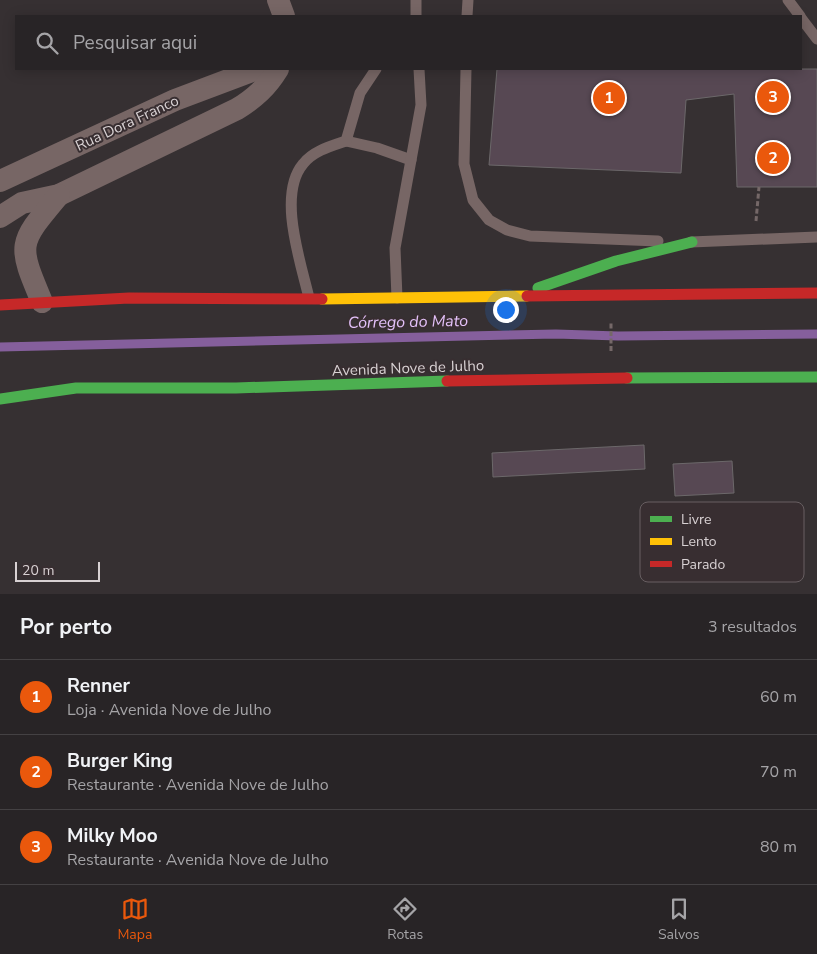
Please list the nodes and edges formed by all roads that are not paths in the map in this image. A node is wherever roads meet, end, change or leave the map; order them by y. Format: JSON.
{"nodes":[{"id":1,"x":278,"y":0,"type":"edge"},
{"id":2,"x":468,"y":0,"type":"edge"},
{"id":3,"x":788,"y":0,"type":"edge"},
{"id":4,"x":284,"y":15,"type":"edge"},
{"id":5,"x":467,"y":15,"type":"edge"},
{"id":6,"x":799,"y":15,"type":"edge"},
{"id":7,"x":802,"y":20,"type":"edge"},
{"id":8,"x":817,"y":39,"type":"edge"},
{"id":9,"x":254,"y":70,"type":"edge"},
{"id":10,"x":277,"y":70,"type":"edge"},
{"id":11,"x":375,"y":70,"type":"edge"},
{"id":12,"x":419,"y":70,"type":"edge"},
{"id":13,"x":466,"y":70,"type":"edge"},
{"id":14,"x":346,"y":142,"type":"junction"},
{"id":15,"x":411,"y":160,"type":"junction"},
{"id":16,"x":0,"y":181,"type":"edge"},
{"id":17,"x":59,"y":195,"type":"junction"},
{"id":18,"x":0,"y":217,"type":"edge"},
{"id":19,"x":817,"y":237,"type":"edge"},
{"id":20,"x":692,"y":242,"type":"junction"},
{"id":21,"x":817,"y":293,"type":"edge"},
{"id":22,"x":516,"y":295,"type":"junction"},
{"id":23,"x":397,"y":298,"type":"junction"},
{"id":24,"x":309,"y":299,"type":"junction"},
{"id":25,"x":42,"y":302,"type":"junction"},
{"id":26,"x":0,"y":306,"type":"edge"},
{"id":27,"x":817,"y":377,"type":"edge"},
{"id":28,"x":0,"y":398,"type":"edge"}],
"edges":[{"from":1,"to":4,"type":"street"},
{"from":2,"to":5,"type":"lane"},
{"from":3,"to":6,"type":"lane"},
{"from":7,"to":8,"type":"lane"},
{"from":9,"to":16,"type":"street","name":"Rua Dora Franco"},
{"from":10,"to":17,"type":"street"},
{"from":11,"to":14,"type":"lane"},
{"from":12,"to":15,"type":"lane"},
{"from":13,"to":20,"type":"lane"},
{"from":14,"to":15,"type":"lane"},
{"from":14,"to":24,"type":"lane"},
{"from":15,"to":23,"type":"lane"},
{"from":17,"to":18,"type":"street"},
{"from":17,"to":25,"type":"street"},
{"from":19,"to":20,"type":"lane"},
{"from":20,"to":22,"type":"main road"},
{"from":21,"to":22,"type":"main road"},
{"from":22,"to":23,"type":"main road"},
{"from":23,"to":24,"type":"main road"},
{"from":24,"to":25,"type":"main road"},
{"from":25,"to":26,"type":"main road"},
{"from":27,"to":28,"type":"main road","name":"Avenida Nove de Julho"}]}
